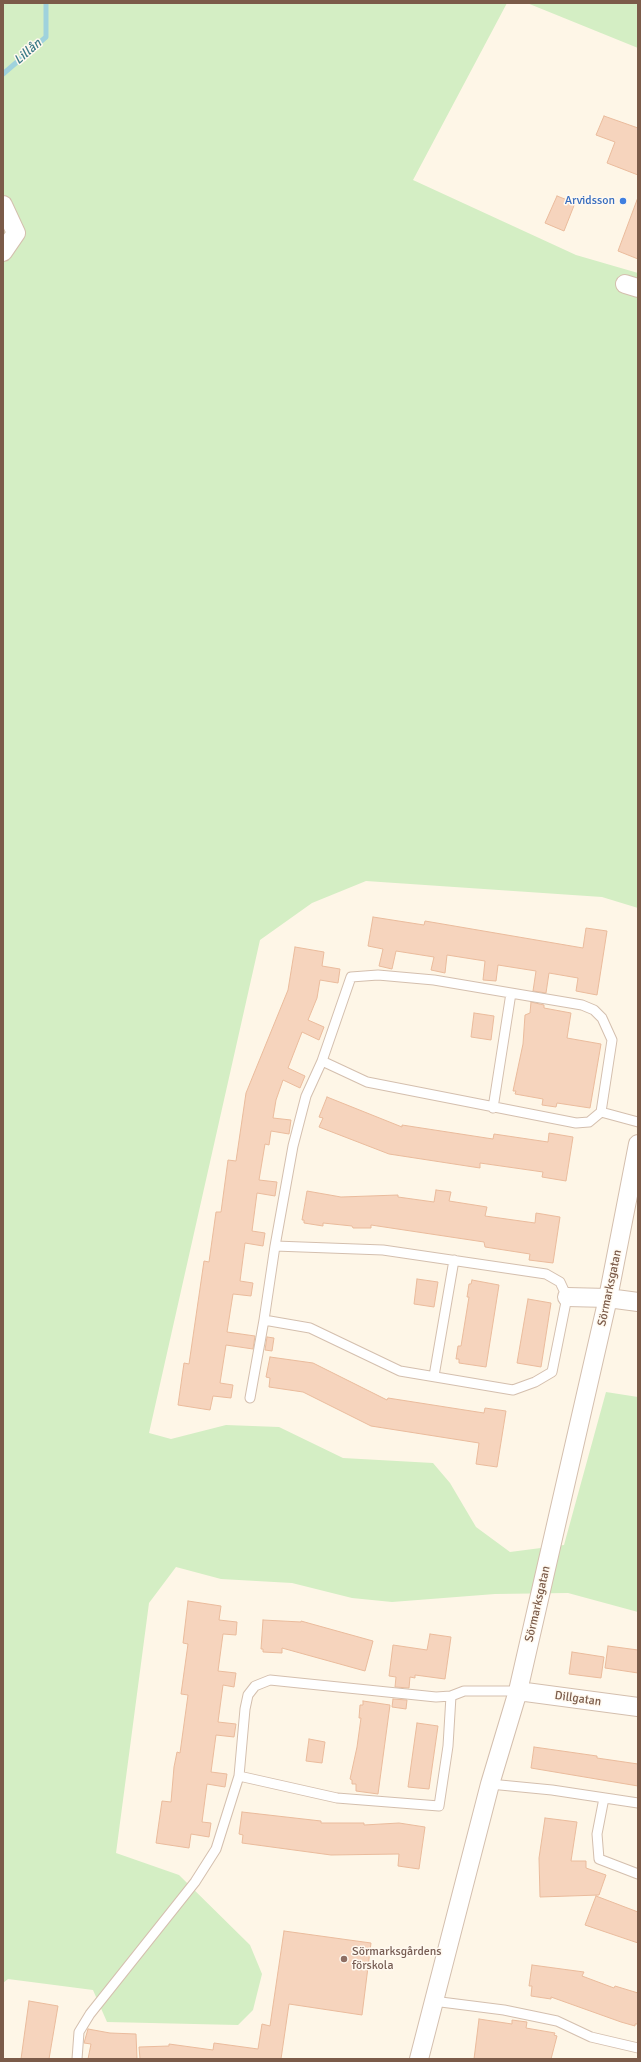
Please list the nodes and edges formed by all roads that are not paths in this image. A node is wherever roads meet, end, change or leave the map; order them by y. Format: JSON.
{"nodes":[{"id":1,"x":3,"y":205,"type":"edge"},
{"id":2,"x":3,"y":252,"type":"edge"},
{"id":3,"x":511,"y":993,"type":"junction"},
{"id":4,"x":322,"y":1061,"type":"junction"},
{"id":5,"x":493,"y":1108,"type":"junction"},
{"id":6,"x":601,"y":1112,"type":"junction"},
{"id":7,"x":638,"y":1122,"type":"edge"},
{"id":8,"x":638,"y":1144,"type":"edge"},
{"id":9,"x":636,"y":1163,"type":"edge"},
{"id":10,"x":632,"y":1202,"type":"edge"},
{"id":11,"x":275,"y":1246,"type":"junction"},
{"id":12,"x":454,"y":1260,"type":"junction"},
{"id":13,"x":567,"y":1297,"type":"junction"},
{"id":14,"x":608,"y":1298,"type":"junction"},
{"id":15,"x":638,"y":1302,"type":"edge"},
{"id":16,"x":264,"y":1320,"type":"junction"},
{"id":17,"x":434,"y":1376,"type":"junction"},
{"id":18,"x":250,"y":1398,"type":"dead end"},
{"id":19,"x":518,"y":1691,"type":"junction"},
{"id":20,"x":451,"y":1696,"type":"junction"},
{"id":21,"x":638,"y":1707,"type":"edge"},
{"id":22,"x":239,"y":1776,"type":"junction"},
{"id":23,"x":490,"y":1784,"type":"junction"},
{"id":24,"x":604,"y":1798,"type":"junction"},
{"id":25,"x":638,"y":1803,"type":"edge"},
{"id":26,"x":638,"y":1874,"type":"edge"},
{"id":27,"x":433,"y":2001,"type":"junction"},
{"id":28,"x":638,"y":2048,"type":"edge"},
{"id":29,"x":77,"y":2059,"type":"edge"},
{"id":30,"x":419,"y":2059,"type":"edge"}],
"edges":[{"from":1,"to":2,"type":"street"},
{"from":3,"to":4,"type":"lane"},
{"from":3,"to":5,"type":"lane"},
{"from":3,"to":6,"type":"lane"},
{"from":4,"to":5,"type":"lane"},
{"from":4,"to":11,"type":"lane"},
{"from":5,"to":6,"type":"lane"},
{"from":6,"to":7,"type":"lane"},
{"from":8,"to":9,"type":"street","name":"Sörmarksgatan"},
{"from":9,"to":10,"type":"street","name":"Sörmarksgatan"},
{"from":10,"to":14,"type":"street","name":"Sörmarksgatan"},
{"from":11,"to":12,"type":"lane"},
{"from":11,"to":16,"type":"lane"},
{"from":12,"to":13,"type":"lane"},
{"from":12,"to":17,"type":"lane"},
{"from":13,"to":14,"type":"street"},
{"from":13,"to":17,"type":"lane"},
{"from":14,"to":15,"type":"street"},
{"from":14,"to":19,"type":"street","name":"Sörmarksgatan"},
{"from":16,"to":17,"type":"lane"},
{"from":16,"to":18,"type":"lane"},
{"from":19,"to":20,"type":"lane"},
{"from":19,"to":21,"type":"street","name":"Dillgatan"},
{"from":19,"to":23,"type":"street","name":"Sörmarksgatan"},
{"from":20,"to":22,"type":"lane"},
{"from":20,"to":22,"type":"lane"},
{"from":22,"to":29,"type":"lane"},
{"from":23,"to":24,"type":"lane"},
{"from":23,"to":27,"type":"street","name":"Sörmarksgatan"},
{"from":24,"to":25,"type":"lane"},
{"from":24,"to":26,"type":"lane"},
{"from":27,"to":28,"type":"lane"},
{"from":27,"to":30,"type":"street","name":"Sörmarksgatan"}]}
